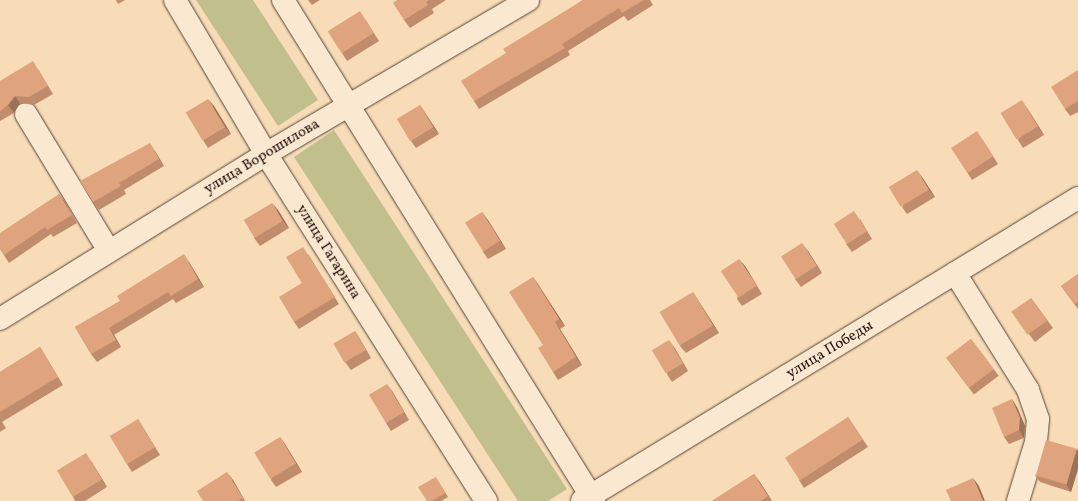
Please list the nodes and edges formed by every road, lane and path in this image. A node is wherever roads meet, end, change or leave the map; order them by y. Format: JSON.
{"nodes":[{"id":1,"x":175,"y":0,"type":"edge"},
{"id":2,"x":283,"y":0,"type":"edge"},
{"id":3,"x":528,"y":0,"type":"edge"},
{"id":4,"x":349,"y":105,"type":"junction"},
{"id":5,"x":26,"y":114,"type":"dead end"},
{"id":6,"x":266,"y":154,"type":"junction"},
{"id":7,"x":1078,"y":198,"type":"edge"},
{"id":8,"x":109,"y":251,"type":"junction"},
{"id":9,"x":955,"y":273,"type":"junction"},
{"id":10,"x":0,"y":319,"type":"edge"},
{"id":11,"x":589,"y":499,"type":"edge"},
{"id":12,"x":486,"y":501,"type":"edge"},
{"id":13,"x":1018,"y":501,"type":"edge"}],
"edges":[{"from":1,"to":6,"type":"street","name":"улица Гагарина"},
{"from":2,"to":4,"type":"street"},
{"from":3,"to":4,"type":"street","name":"улица Ворошилова"},
{"from":4,"to":6,"type":"street","name":"улица Ворошилова"},
{"from":4,"to":11,"type":"street"},
{"from":5,"to":8,"type":"street"},
{"from":6,"to":8,"type":"street","name":"улица Ворошилова"},
{"from":6,"to":12,"type":"street","name":"улица Гагарина"},
{"from":7,"to":9,"type":"street","name":"улица Победы"},
{"from":8,"to":10,"type":"street","name":"улица Ворошилова"},
{"from":9,"to":11,"type":"street","name":"улица Победы"},
{"from":9,"to":13,"type":"street"}]}
